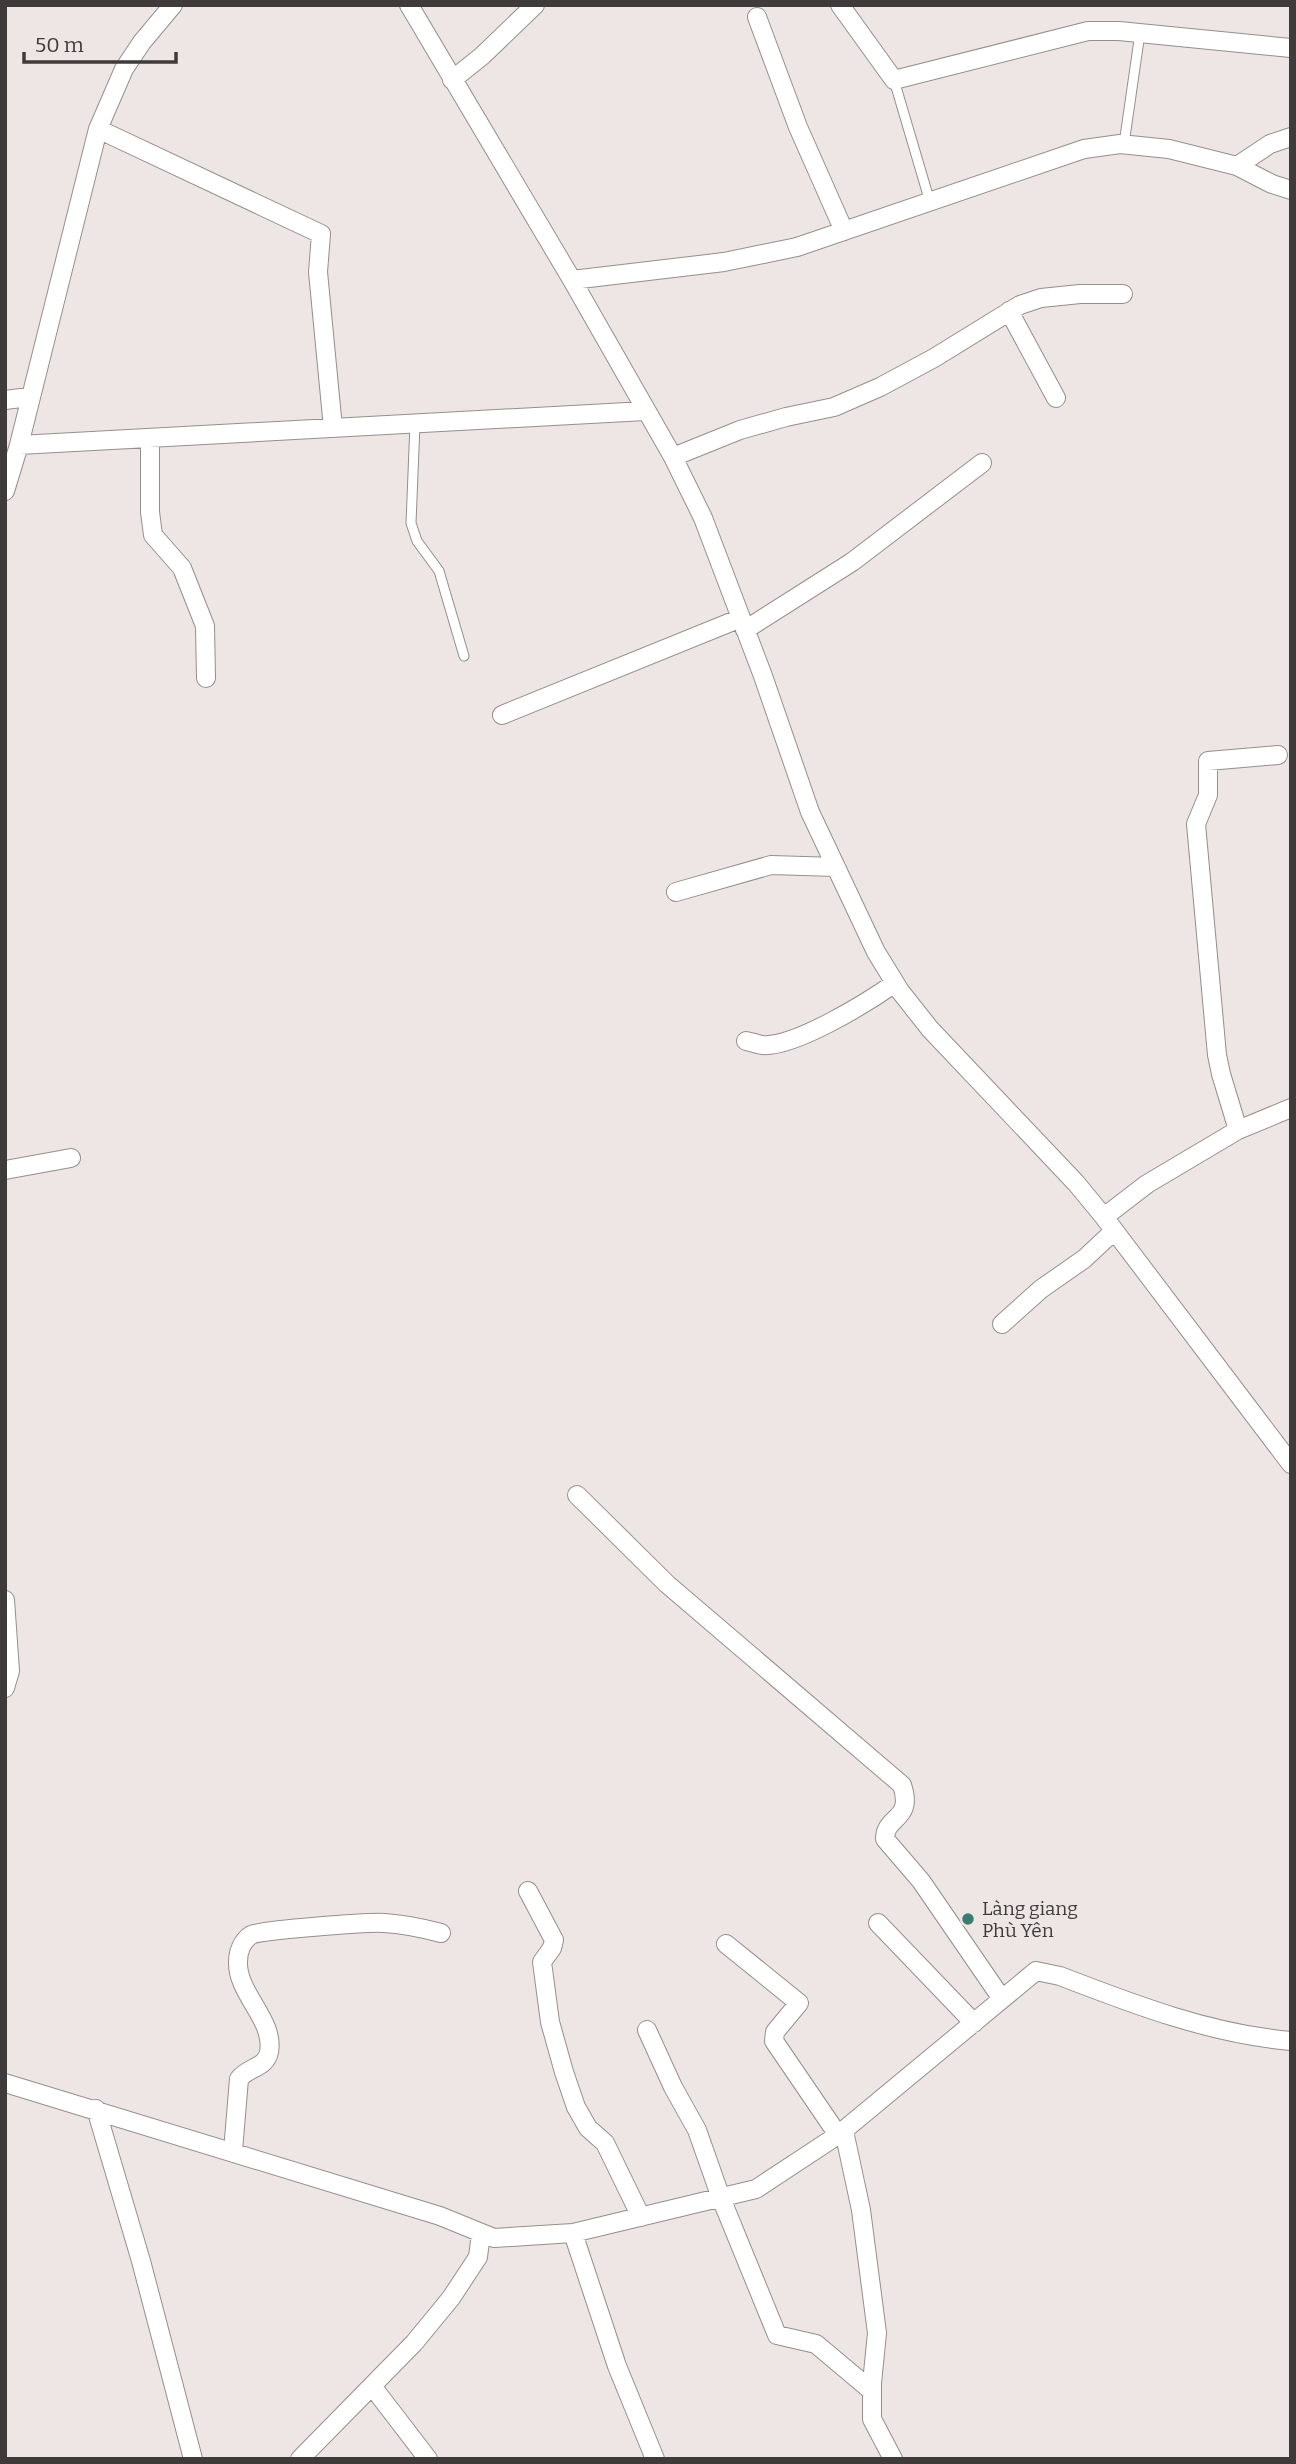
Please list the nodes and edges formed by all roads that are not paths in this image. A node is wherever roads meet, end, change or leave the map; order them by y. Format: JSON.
{"nodes":[{"id":1,"x":173,"y":5,"type":"edge"},
{"id":2,"x":409,"y":5,"type":"edge"},
{"id":3,"x":535,"y":5,"type":"edge"},
{"id":4,"x":847,"y":8,"type":"edge"},
{"id":5,"x":757,"y":17,"type":"dead end"},
{"id":6,"x":1140,"y":33,"type":"junction"},
{"id":7,"x":1291,"y":48,"type":"edge"},
{"id":8,"x":453,"y":80,"type":"junction"},
{"id":9,"x":894,"y":80,"type":"junction"},
{"id":10,"x":98,"y":129,"type":"junction"},
{"id":11,"x":1291,"y":137,"type":"edge"},
{"id":12,"x":1124,"y":144,"type":"junction"},
{"id":13,"x":1237,"y":166,"type":"junction"},
{"id":14,"x":1291,"y":190,"type":"edge"},
{"id":15,"x":930,"y":202,"type":"junction"},
{"id":16,"x":844,"y":231,"type":"junction"},
{"id":17,"x":572,"y":280,"type":"junction"},
{"id":18,"x":1123,"y":294,"type":"dead end"},
{"id":19,"x":1009,"y":311,"type":"junction"},
{"id":20,"x":29,"y":397,"type":"junction"},
{"id":21,"x":1056,"y":398,"type":"dead end"},
{"id":22,"x":5,"y":400,"type":"edge"},
{"id":23,"x":645,"y":411,"type":"junction"},
{"id":24,"x":415,"y":424,"type":"junction"},
{"id":25,"x":333,"y":428,"type":"junction"},
{"id":26,"x":150,"y":438,"type":"junction"},
{"id":27,"x":19,"y":445,"type":"junction"},
{"id":28,"x":673,"y":457,"type":"junction"},
{"id":29,"x":982,"y":463,"type":"dead end"},
{"id":30,"x":5,"y":491,"type":"edge"},
{"id":31,"x":743,"y":624,"type":"junction"},
{"id":32,"x":464,"y":656,"type":"dead end"},
{"id":33,"x":206,"y":678,"type":"dead end"},
{"id":34,"x":502,"y":715,"type":"dead end"},
{"id":35,"x":1278,"y":755,"type":"dead end"},
{"id":36,"x":836,"y":867,"type":"junction"},
{"id":37,"x":676,"y":892,"type":"dead end"},
{"id":38,"x":895,"y":983,"type":"junction"},
{"id":39,"x":746,"y":1041,"type":"dead end"},
{"id":40,"x":1291,"y":1108,"type":"edge"},
{"id":41,"x":1238,"y":1130,"type":"junction"},
{"id":42,"x":71,"y":1158,"type":"dead end"},
{"id":43,"x":5,"y":1170,"type":"edge"},
{"id":44,"x":1109,"y":1224,"type":"junction"},
{"id":45,"x":1002,"y":1324,"type":"dead end"},
{"id":46,"x":1291,"y":1464,"type":"edge"},
{"id":47,"x":577,"y":1495,"type":"dead end"},
{"id":48,"x":5,"y":1600,"type":"edge"},
{"id":49,"x":5,"y":1688,"type":"edge"},
{"id":50,"x":528,"y":1891,"type":"dead end"},
{"id":51,"x":878,"y":1923,"type":"dead end"},
{"id":52,"x":441,"y":1933,"type":"dead end"},
{"id":53,"x":726,"y":1944,"type":"dead end"},
{"id":54,"x":1002,"y":1999,"type":"junction"},
{"id":55,"x":974,"y":2023,"type":"junction"},
{"id":56,"x":647,"y":2030,"type":"dead end"},
{"id":57,"x":1291,"y":2041,"type":"edge"},
{"id":58,"x":5,"y":2083,"type":"edge"},
{"id":59,"x":96,"y":2109,"type":"junction"},
{"id":60,"x":841,"y":2133,"type":"junction"},
{"id":61,"x":233,"y":2151,"type":"junction"},
{"id":62,"x":721,"y":2198,"type":"junction"},
{"id":63,"x":641,"y":2217,"type":"junction"},
{"id":64,"x":481,"y":2233,"type":"junction"},
{"id":65,"x":573,"y":2233,"type":"junction"},
{"id":66,"x":372,"y":2386,"type":"junction"},
{"id":67,"x":872,"y":2391,"type":"junction"},
{"id":68,"x":193,"y":2459,"type":"edge"},
{"id":69,"x":300,"y":2459,"type":"edge"},
{"id":70,"x":428,"y":2459,"type":"edge"},
{"id":71,"x":655,"y":2459,"type":"edge"},
{"id":72,"x":893,"y":2459,"type":"edge"}],
"edges":[{"from":1,"to":10,"type":"street"},
{"from":2,"to":8,"type":"street"},
{"from":3,"to":8,"type":"street"},
{"from":4,"to":9,"type":"street"},
{"from":5,"to":16,"type":"street"},
{"from":6,"to":7,"type":"street"},
{"from":6,"to":9,"type":"street"},
{"from":6,"to":12,"type":"lane"},
{"from":8,"to":17,"type":"street"},
{"from":9,"to":15,"type":"lane"},
{"from":10,"to":20,"type":"street"},
{"from":10,"to":25,"type":"street"},
{"from":11,"to":13,"type":"street"},
{"from":12,"to":13,"type":"street"},
{"from":12,"to":15,"type":"street"},
{"from":13,"to":14,"type":"street"},
{"from":15,"to":16,"type":"street"},
{"from":16,"to":17,"type":"street"},
{"from":17,"to":23,"type":"street"},
{"from":18,"to":19,"type":"street"},
{"from":19,"to":21,"type":"street"},
{"from":19,"to":28,"type":"street"},
{"from":20,"to":22,"type":"street"},
{"from":20,"to":27,"type":"street"},
{"from":23,"to":24,"type":"street"},
{"from":23,"to":28,"type":"street"},
{"from":24,"to":25,"type":"street"},
{"from":24,"to":32,"type":"lane"},
{"from":25,"to":26,"type":"street"},
{"from":26,"to":27,"type":"street"},
{"from":26,"to":33,"type":"street"},
{"from":27,"to":30,"type":"street"},
{"from":28,"to":31,"type":"street"},
{"from":29,"to":31,"type":"street"},
{"from":31,"to":34,"type":"street"},
{"from":31,"to":36,"type":"street"},
{"from":35,"to":41,"type":"street"},
{"from":36,"to":37,"type":"street"},
{"from":36,"to":38,"type":"street"},
{"from":38,"to":39,"type":"street"},
{"from":38,"to":44,"type":"street"},
{"from":40,"to":41,"type":"street"},
{"from":41,"to":44,"type":"street"},
{"from":42,"to":43,"type":"street"},
{"from":44,"to":45,"type":"street"},
{"from":44,"to":46,"type":"street"},
{"from":47,"to":54,"type":"street"},
{"from":48,"to":49,"type":"street"},
{"from":50,"to":63,"type":"street"},
{"from":51,"to":55,"type":"street"},
{"from":52,"to":61,"type":"street"},
{"from":53,"to":60,"type":"street"},
{"from":54,"to":55,"type":"street"},
{"from":54,"to":57,"type":"street"},
{"from":55,"to":60,"type":"street"},
{"from":56,"to":62,"type":"street"},
{"from":58,"to":59,"type":"street"},
{"from":59,"to":61,"type":"street"},
{"from":59,"to":68,"type":"street"},
{"from":60,"to":62,"type":"street"},
{"from":60,"to":67,"type":"street"},
{"from":61,"to":64,"type":"street"},
{"from":62,"to":63,"type":"street"},
{"from":62,"to":67,"type":"street"},
{"from":63,"to":65,"type":"street"},
{"from":64,"to":65,"type":"street"},
{"from":64,"to":66,"type":"street"},
{"from":65,"to":71,"type":"street"},
{"from":66,"to":69,"type":"street"},
{"from":66,"to":70,"type":"street"},
{"from":67,"to":72,"type":"street"}]}
